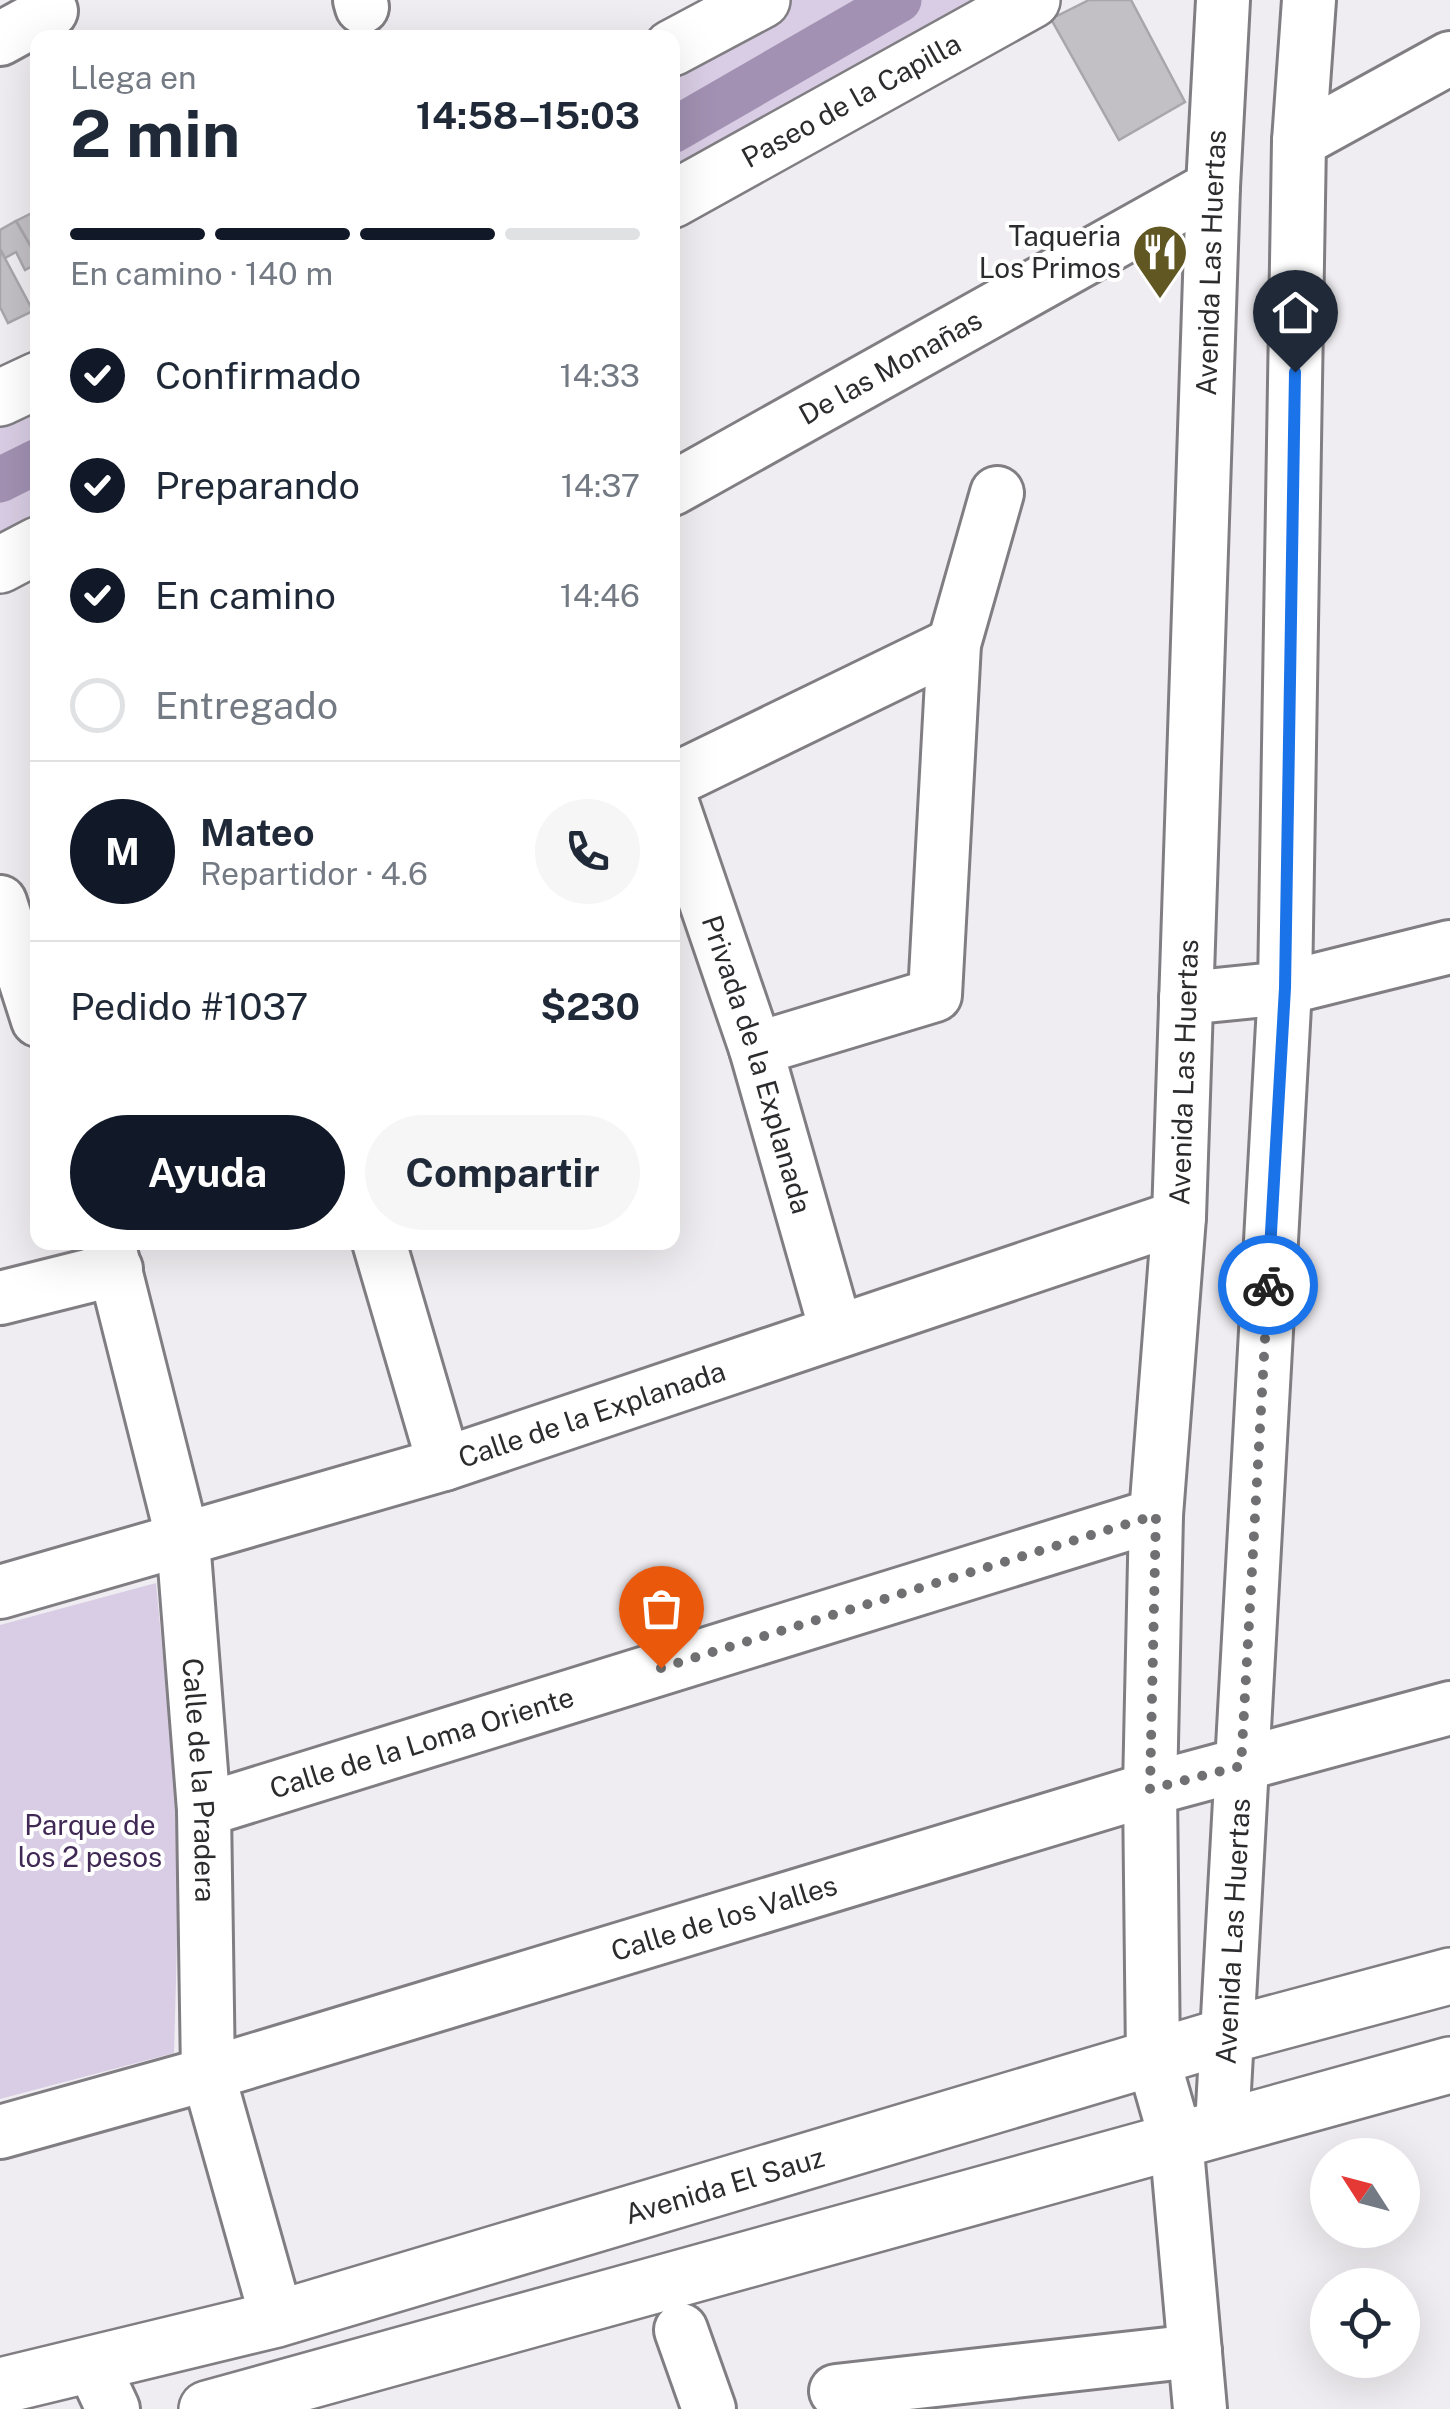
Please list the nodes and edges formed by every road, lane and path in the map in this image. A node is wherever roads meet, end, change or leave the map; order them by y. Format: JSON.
{"nodes":[{"id":1,"x":1032,"y":0,"type":"edge"},
{"id":2,"x":1223,"y":0,"type":"edge"},
{"id":3,"x":1309,"y":0,"type":"edge"},
{"id":4,"x":757,"y":1,"type":"edge"},
{"id":5,"x":52,"y":16,"type":"edge"},
{"id":6,"x":0,"y":39,"type":"edge"},
{"id":7,"x":680,"y":44,"type":"edge"},
{"id":8,"x":1450,"y":58,"type":"edge"},
{"id":9,"x":1299,"y":141,"type":"junction"},
{"id":10,"x":1213,"y":187,"type":"junction"},
{"id":11,"x":680,"y":196,"type":"edge"},
{"id":12,"x":30,"y":384,"type":"edge"},
{"id":13,"x":0,"y":398,"type":"edge"},
{"id":14,"x":680,"y":485,"type":"edge"},
{"id":15,"x":997,"y":493,"type":"dead end"},
{"id":16,"x":30,"y":548,"type":"edge"},
{"id":17,"x":0,"y":565,"type":"edge"},
{"id":18,"x":954,"y":644,"type":"junction"},
{"id":19,"x":680,"y":777,"type":"edge"},
{"id":20,"x":680,"y":827,"type":"edge"},
{"id":21,"x":0,"y":902,"type":"edge"},
{"id":22,"x":1450,"y":946,"type":"edge"},
{"id":23,"x":1285,"y":988,"type":"junction"},
{"id":24,"x":30,"y":995,"type":"edge"},
{"id":25,"x":1186,"y":998,"type":"junction"},
{"id":26,"x":756,"y":1049,"type":"junction"},
{"id":27,"x":1179,"y":1217,"type":"junction"},
{"id":28,"x":381,"y":1250,"type":"edge"},
{"id":29,"x":112,"y":1256,"type":"edge"},
{"id":30,"x":0,"y":1298,"type":"edge"},
{"id":31,"x":836,"y":1330,"type":"junction"},
{"id":32,"x":444,"y":1464,"type":"junction"},
{"id":33,"x":1156,"y":1515,"type":"junction"},
{"id":34,"x":183,"y":1540,"type":"junction"},
{"id":35,"x":0,"y":1592,"type":"edge"},
{"id":36,"x":1450,"y":1708,"type":"edge"},
{"id":37,"x":1241,"y":1766,"type":"junction"},
{"id":38,"x":1150,"y":1789,"type":"junction"},
{"id":39,"x":204,"y":1810,"type":"junction"},
{"id":40,"x":1450,"y":1976,"type":"edge"},
{"id":41,"x":1226,"y":2036,"type":"junction"},
{"id":42,"x":1152,"y":2059,"type":"junction"},
{"id":43,"x":1450,"y":2064,"type":"edge"},
{"id":44,"x":208,"y":2074,"type":"junction"},
{"id":45,"x":0,"y":2132,"type":"edge"},
{"id":46,"x":1199,"y":2132,"type":"junction"},
{"id":47,"x":278,"y":2319,"type":"junction"},
{"id":48,"x":681,"y":2330,"type":"dead end"},
{"id":49,"x":1195,"y":2351,"type":"junction"},
{"id":50,"x":103,"y":2386,"type":"edge"},
{"id":51,"x":28,"y":2391,"type":"edge"},
{"id":52,"x":836,"y":2391,"type":"dead end"},
{"id":53,"x":207,"y":2409,"type":"edge"},
{"id":54,"x":709,"y":2409,"type":"edge"},
{"id":55,"x":1200,"y":2409,"type":"edge"}],
"edges":[{"from":1,"to":11,"type":"main road","name":"Paseo de la Capilla"},
{"from":2,"to":10,"type":"street","name":"Avenida Las Huertas"},
{"from":3,"to":9,"type":"street","name":"Avenida Las Huertas"},
{"from":4,"to":7,"type":"main road"},
{"from":5,"to":6,"type":"street"},
{"from":8,"to":9,"type":"street"},
{"from":9,"to":23,"type":"street","name":"Avenida Las Huertas"},
{"from":10,"to":14,"type":"street","name":"De las Monañas"},
{"from":10,"to":25,"type":"street","name":"Avenida Las Huertas"},
{"from":12,"to":13,"type":"main road"},
{"from":15,"to":18,"type":"street"},
{"from":16,"to":17,"type":"main road"},
{"from":18,"to":19,"type":"street"},
{"from":18,"to":26,"type":"street"},
{"from":20,"to":26,"type":"street","name":"Privada de la Explanada"},
{"from":21,"to":24,"type":"street"},
{"from":22,"to":23,"type":"street"},
{"from":23,"to":25,"type":"street"},
{"from":23,"to":37,"type":"street","name":"Avenida Las Huertas"},
{"from":25,"to":27,"type":"street","name":"Avenida Las Huertas"},
{"from":26,"to":31,"type":"street","name":"Privada de la Explanada"},
{"from":27,"to":31,"type":"street","name":"Calle de la Explanada"},
{"from":27,"to":33,"type":"street","name":"Avenida Las Huertas"},
{"from":28,"to":32,"type":"street"},
{"from":29,"to":30,"type":"street"},
{"from":29,"to":34,"type":"street","name":"Calle de la Pradera"},
{"from":31,"to":32,"type":"street","name":"Calle de la Explanada"},
{"from":32,"to":34,"type":"street","name":"Calle de la Explanada"},
{"from":33,"to":38,"type":"street","name":"Avenida Las Huertas"},
{"from":33,"to":39,"type":"street","name":"Calle de la Loma Oriente"},
{"from":34,"to":35,"type":"street","name":"Calle de la Explanada"},
{"from":34,"to":39,"type":"street","name":"Calle de la Pradera"},
{"from":36,"to":37,"type":"street","name":"Calle de los Valles"},
{"from":37,"to":38,"type":"street","name":"Calle de los Valles"},
{"from":37,"to":41,"type":"street","name":"Avenida Las Huertas"},
{"from":38,"to":42,"type":"street","name":"Avenida Las Huertas"},
{"from":38,"to":44,"type":"street","name":"Calle de los Valles"},
{"from":39,"to":44,"type":"street","name":"Calle de la Pradera"},
{"from":40,"to":41,"type":"main road","name":"Avenida El Sauz"},
{"from":41,"to":42,"type":"main road","name":"Avenida El Sauz"},
{"from":41,"to":46,"type":"street","name":"Avenida Las Huertas"},
{"from":42,"to":46,"type":"street","name":"Avenida Las Huertas"},
{"from":42,"to":47,"type":"main road","name":"Avenida El Sauz"},
{"from":43,"to":46,"type":"main road"},
{"from":44,"to":45,"type":"street","name":"Calle de los Valles"},
{"from":44,"to":47,"type":"street","name":"Calle de la Pradera"},
{"from":46,"to":49,"type":"street"},
{"from":46,"to":53,"type":"main road"},
{"from":47,"to":50,"type":"main road","name":"Avenida El Sauz"},
{"from":48,"to":54,"type":"street"},
{"from":49,"to":52,"type":"street"},
{"from":49,"to":55,"type":"street"},
{"from":50,"to":51,"type":"main road","name":"Avenida El Sauz"}]}
